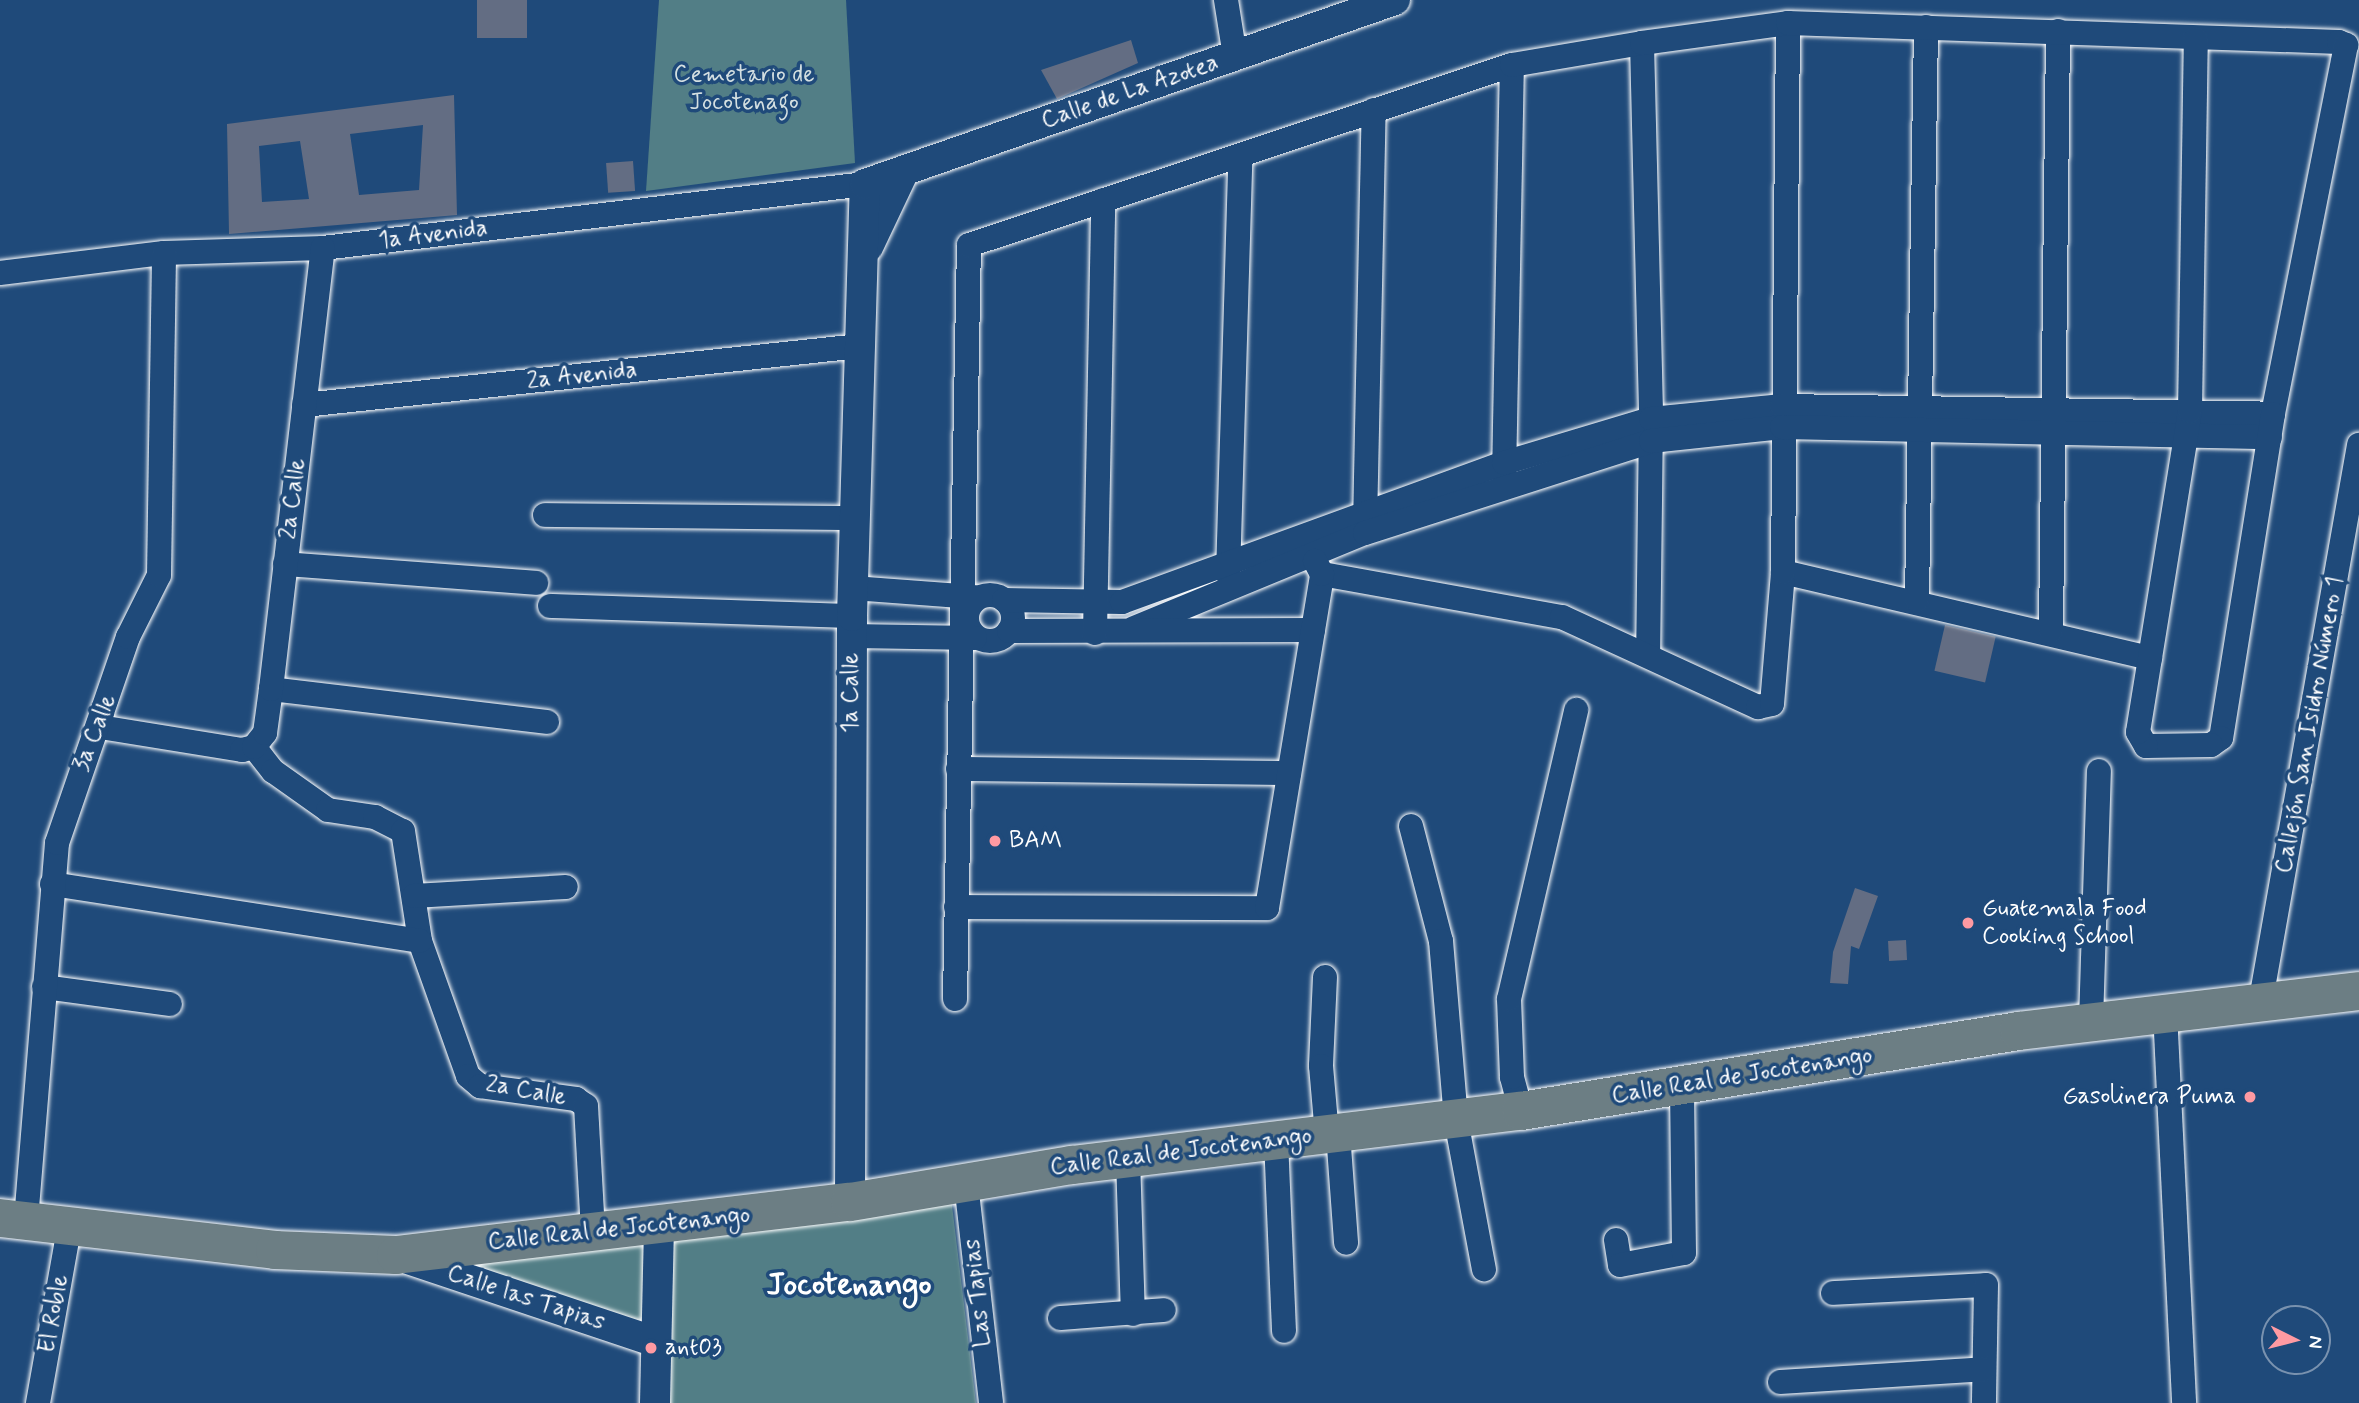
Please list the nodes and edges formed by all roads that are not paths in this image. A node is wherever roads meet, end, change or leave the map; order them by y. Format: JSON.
{"nodes":[{"id":1,"x":1226,"y":0,"type":"edge"},
{"id":2,"x":1395,"y":0,"type":"edge"},
{"id":3,"x":1788,"y":23,"type":"junction"},
{"id":4,"x":1926,"y":27,"type":"junction"},
{"id":5,"x":2058,"y":31,"type":"junction"},
{"id":6,"x":2196,"y":39,"type":"junction"},
{"id":7,"x":1642,"y":43,"type":"junction"},
{"id":8,"x":1236,"y":56,"type":"junction"},
{"id":9,"x":1512,"y":65,"type":"junction"},
{"id":10,"x":1374,"y":110,"type":"junction"},
{"id":11,"x":1240,"y":160,"type":"junction"},
{"id":12,"x":904,"y":171,"type":"junction"},
{"id":13,"x":865,"y":184,"type":"junction"},
{"id":14,"x":1103,"y":200,"type":"junction"},
{"id":15,"x":323,"y":248,"type":"junction"},
{"id":16,"x":164,"y":253,"type":"junction"},
{"id":17,"x":864,"y":257,"type":"junction"},
{"id":18,"x":0,"y":273,"type":"edge"},
{"id":19,"x":860,"y":346,"type":"junction"},
{"id":20,"x":304,"y":405,"type":"junction"},
{"id":21,"x":1782,"y":416,"type":"junction"},
{"id":22,"x":1917,"y":418,"type":"junction"},
{"id":23,"x":2057,"y":419,"type":"junction"},
{"id":24,"x":2189,"y":421,"type":"junction"},
{"id":25,"x":2272,"y":425,"type":"junction"},
{"id":26,"x":1651,"y":430,"type":"junction"},
{"id":27,"x":2359,"y":445,"type":"edge"},
{"id":28,"x":1504,"y":474,"type":"junction"},
{"id":29,"x":545,"y":515,"type":"dead end"},
{"id":30,"x":855,"y":518,"type":"junction"},
{"id":31,"x":1366,"y":522,"type":"junction"},
{"id":32,"x":1228,"y":562,"type":"junction"},
{"id":33,"x":285,"y":564,"type":"junction"},
{"id":34,"x":1318,"y":566,"type":"junction"},
{"id":35,"x":1783,"y":572,"type":"junction"},
{"id":36,"x":536,"y":583,"type":"dead end"},
{"id":37,"x":1227,"y":595,"type":"junction"},
{"id":38,"x":969,"y":596,"type":"junction"},
{"id":39,"x":1004,"y":600,"type":"junction"},
{"id":40,"x":1917,"y":600,"type":"junction"},
{"id":41,"x":1096,"y":604,"type":"junction"},
{"id":42,"x":551,"y":606,"type":"dead end"},
{"id":43,"x":852,"y":613,"type":"junction"},
{"id":44,"x":1134,"y":628,"type":"junction"},
{"id":45,"x":1313,"y":630,"type":"junction"},
{"id":46,"x":1009,"y":631,"type":"junction"},
{"id":47,"x":2051,"y":631,"type":"junction"},
{"id":48,"x":1095,"y":633,"type":"junction"},
{"id":49,"x":969,"y":637,"type":"junction"},
{"id":50,"x":1648,"y":652,"type":"junction"},
{"id":51,"x":2151,"y":658,"type":"junction"},
{"id":52,"x":271,"y":689,"type":"junction"},
{"id":53,"x":1576,"y":710,"type":"dead end"},
{"id":54,"x":547,"y":722,"type":"dead end"},
{"id":55,"x":100,"y":727,"type":"junction"},
{"id":56,"x":254,"y":747,"type":"junction"},
{"id":57,"x":958,"y":769,"type":"junction"},
{"id":58,"x":2099,"y":771,"type":"dead end"},
{"id":59,"x":1289,"y":774,"type":"junction"},
{"id":60,"x":1411,"y":825,"type":"dead end"},
{"id":61,"x":52,"y":884,"type":"junction"},
{"id":62,"x":566,"y":887,"type":"dead end"},
{"id":63,"x":414,"y":896,"type":"junction"},
{"id":64,"x":956,"y":907,"type":"junction"},
{"id":65,"x":420,"y":941,"type":"junction"},
{"id":66,"x":1325,"y":977,"type":"dead end"},
{"id":67,"x":44,"y":988,"type":"junction"},
{"id":68,"x":2359,"y":991,"type":"edge"},
{"id":69,"x":955,"y":999,"type":"dead end"},
{"id":70,"x":170,"y":1004,"type":"dead end"},
{"id":71,"x":2260,"y":1006,"type":"junction"},
{"id":72,"x":2165,"y":1012,"type":"junction"},
{"id":73,"x":2091,"y":1022,"type":"junction"},
{"id":74,"x":1682,"y":1085,"type":"junction"},
{"id":75,"x":1521,"y":1111,"type":"junction"},
{"id":76,"x":1456,"y":1120,"type":"junction"},
{"id":77,"x":1332,"y":1133,"type":"junction"},
{"id":78,"x":1276,"y":1140,"type":"junction"},
{"id":79,"x":1128,"y":1158,"type":"junction"},
{"id":80,"x":966,"y":1183,"type":"junction"},
{"id":81,"x":850,"y":1202,"type":"junction"},
{"id":82,"x":13,"y":1219,"type":"edge"},
{"id":83,"x":70,"y":1224,"type":"junction"},
{"id":84,"x":659,"y":1227,"type":"junction"},
{"id":85,"x":593,"y":1231,"type":"junction"},
{"id":86,"x":1616,"y":1240,"type":"dead end"},
{"id":87,"x":1346,"y":1243,"type":"dead end"},
{"id":88,"x":396,"y":1255,"type":"junction"},
{"id":89,"x":1484,"y":1269,"type":"dead end"},
{"id":90,"x":1833,"y":1293,"type":"dead end"},
{"id":91,"x":1164,"y":1310,"type":"dead end"},
{"id":92,"x":1133,"y":1314,"type":"junction"},
{"id":93,"x":1060,"y":1318,"type":"dead end"},
{"id":94,"x":1284,"y":1331,"type":"dead end"},
{"id":95,"x":656,"y":1342,"type":"junction"},
{"id":96,"x":1984,"y":1369,"type":"junction"},
{"id":97,"x":1780,"y":1382,"type":"dead end"},
{"id":98,"x":38,"y":1403,"type":"edge"},
{"id":99,"x":655,"y":1403,"type":"edge"},
{"id":100,"x":991,"y":1403,"type":"edge"},
{"id":101,"x":1984,"y":1403,"type":"edge"},
{"id":102,"x":2184,"y":1403,"type":"edge"}],
"edges":[{"from":1,"to":8,"type":"street"},
{"from":2,"to":8,"type":"street","name":"Calle de La Azotea"},
{"from":3,"to":4,"type":"street"},
{"from":3,"to":7,"type":"street"},
{"from":3,"to":21,"type":"street"},
{"from":4,"to":5,"type":"street"},
{"from":4,"to":22,"type":"street"},
{"from":5,"to":6,"type":"street"},
{"from":5,"to":23,"type":"street"},
{"from":6,"to":24,"type":"street"},
{"from":6,"to":25,"type":"street"},
{"from":7,"to":9,"type":"street"},
{"from":7,"to":26,"type":"street"},
{"from":8,"to":12,"type":"street","name":"Calle de La Azotea"},
{"from":9,"to":10,"type":"street"},
{"from":9,"to":28,"type":"street"},
{"from":10,"to":11,"type":"street"},
{"from":10,"to":31,"type":"street"},
{"from":11,"to":14,"type":"street"},
{"from":11,"to":32,"type":"street"},
{"from":12,"to":13,"type":"street","name":"Calle de La Azotea"},
{"from":12,"to":17,"type":"street"},
{"from":13,"to":15,"type":"street","name":"1a Avenida"},
{"from":13,"to":17,"type":"street","name":"1a Calle"},
{"from":14,"to":38,"type":"street"},
{"from":14,"to":41,"type":"street"},
{"from":15,"to":16,"type":"street","name":"1a Avenida"},
{"from":15,"to":20,"type":"street","name":"2a Calle"},
{"from":16,"to":18,"type":"street","name":"1a Avenida"},
{"from":16,"to":55,"type":"street","name":"3a Calle"},
{"from":17,"to":19,"type":"street","name":"1a Calle"},
{"from":19,"to":20,"type":"street","name":"2a Avenida"},
{"from":19,"to":30,"type":"street","name":"1a Calle"},
{"from":20,"to":33,"type":"street","name":"2a Calle"},
{"from":21,"to":22,"type":"street"},
{"from":21,"to":26,"type":"street"},
{"from":21,"to":35,"type":"street"},
{"from":22,"to":23,"type":"street"},
{"from":22,"to":40,"type":"street"},
{"from":23,"to":24,"type":"street"},
{"from":23,"to":47,"type":"street"},
{"from":24,"to":25,"type":"street"},
{"from":24,"to":51,"type":"street"},
{"from":25,"to":51,"type":"street"},
{"from":26,"to":28,"type":"street"},
{"from":26,"to":50,"type":"street"},
{"from":27,"to":71,"type":"street","name":"Callejón San Isidro Número 1"},
{"from":28,"to":31,"type":"street"},
{"from":29,"to":30,"type":"street"},
{"from":30,"to":43,"type":"street","name":"1a Calle"},
{"from":31,"to":32,"type":"street"},
{"from":31,"to":34,"type":"street"},
{"from":32,"to":37,"type":"street"},
{"from":32,"to":41,"type":"street"},
{"from":33,"to":36,"type":"street"},
{"from":33,"to":52,"type":"street","name":"2a Calle"},
{"from":34,"to":37,"type":"street"},
{"from":34,"to":45,"type":"street"},
{"from":34,"to":50,"type":"street"},
{"from":35,"to":40,"type":"street"},
{"from":35,"to":50,"type":"street"},
{"from":37,"to":44,"type":"street"},
{"from":38,"to":39,"type":"street"},
{"from":38,"to":43,"type":"street"},
{"from":38,"to":49,"type":"street"},
{"from":39,"to":41,"type":"street"},
{"from":39,"to":46,"type":"street"},
{"from":40,"to":47,"type":"street"},
{"from":41,"to":48,"type":"street"},
{"from":42,"to":43,"type":"street"},
{"from":43,"to":49,"type":"street"},
{"from":43,"to":81,"type":"street","name":"1a Calle"},
{"from":44,"to":45,"type":"street"},
{"from":44,"to":48,"type":"street"},
{"from":45,"to":59,"type":"street"},
{"from":46,"to":48,"type":"street"},
{"from":46,"to":49,"type":"street"},
{"from":47,"to":51,"type":"street"},
{"from":49,"to":57,"type":"street"},
{"from":52,"to":54,"type":"street"},
{"from":52,"to":56,"type":"street","name":"2a Calle"},
{"from":53,"to":75,"type":"street"},
{"from":55,"to":56,"type":"street"},
{"from":55,"to":61,"type":"street","name":"3a Calle"},
{"from":56,"to":63,"type":"street","name":"2a Calle"},
{"from":57,"to":59,"type":"street"},
{"from":57,"to":64,"type":"street"},
{"from":58,"to":73,"type":"street"},
{"from":59,"to":64,"type":"street"},
{"from":60,"to":76,"type":"street"},
{"from":61,"to":65,"type":"street"},
{"from":61,"to":67,"type":"street","name":"3a Calle"},
{"from":62,"to":63,"type":"street"},
{"from":63,"to":65,"type":"street","name":"2a Calle"},
{"from":64,"to":69,"type":"street"},
{"from":65,"to":85,"type":"street","name":"2a Calle"},
{"from":66,"to":77,"type":"street"},
{"from":67,"to":70,"type":"street"},
{"from":67,"to":82,"type":"street","name":"3a Calle"},
{"from":68,"to":71,"type":"main road","name":"Calle Real de Jocotenango"},
{"from":71,"to":72,"type":"main road","name":"Calle Real de Jocotenango"},
{"from":72,"to":73,"type":"main road","name":"Calle Real de Jocotenango"},
{"from":72,"to":102,"type":"street"},
{"from":73,"to":74,"type":"main road","name":"Calle Real de Jocotenango"},
{"from":74,"to":75,"type":"main road","name":"Calle Real de Jocotenango"},
{"from":74,"to":86,"type":"street"},
{"from":75,"to":76,"type":"main road","name":"Calle Real de Jocotenango"},
{"from":76,"to":77,"type":"main road","name":"Calle Real de Jocotenango"},
{"from":76,"to":89,"type":"street"},
{"from":77,"to":78,"type":"main road","name":"Calle Real de Jocotenango"},
{"from":77,"to":87,"type":"street"},
{"from":78,"to":79,"type":"main road","name":"Calle Real de Jocotenango"},
{"from":78,"to":94,"type":"street"},
{"from":79,"to":80,"type":"main road","name":"Calle Real de Jocotenango"},
{"from":79,"to":92,"type":"street"},
{"from":80,"to":81,"type":"main road","name":"Calle Real de Jocotenango"},
{"from":80,"to":100,"type":"street","name":"Las Tapias"},
{"from":81,"to":84,"type":"main road","name":"Calle Real de Jocotenango"},
{"from":82,"to":83,"type":"main road","name":"Calle Real de Jocotenango"},
{"from":83,"to":88,"type":"main road","name":"Calle Real de Jocotenango"},
{"from":83,"to":98,"type":"street","name":"El Roble"},
{"from":84,"to":85,"type":"main road","name":"Calle Real de Jocotenango"},
{"from":84,"to":95,"type":"street"},
{"from":85,"to":88,"type":"main road","name":"Calle Real de Jocotenango"},
{"from":88,"to":95,"type":"street","name":"Calle las Tapias"},
{"from":90,"to":96,"type":"street"},
{"from":91,"to":92,"type":"street"},
{"from":92,"to":93,"type":"street"},
{"from":95,"to":99,"type":"street"},
{"from":96,"to":97,"type":"street"},
{"from":96,"to":101,"type":"street"}]}
